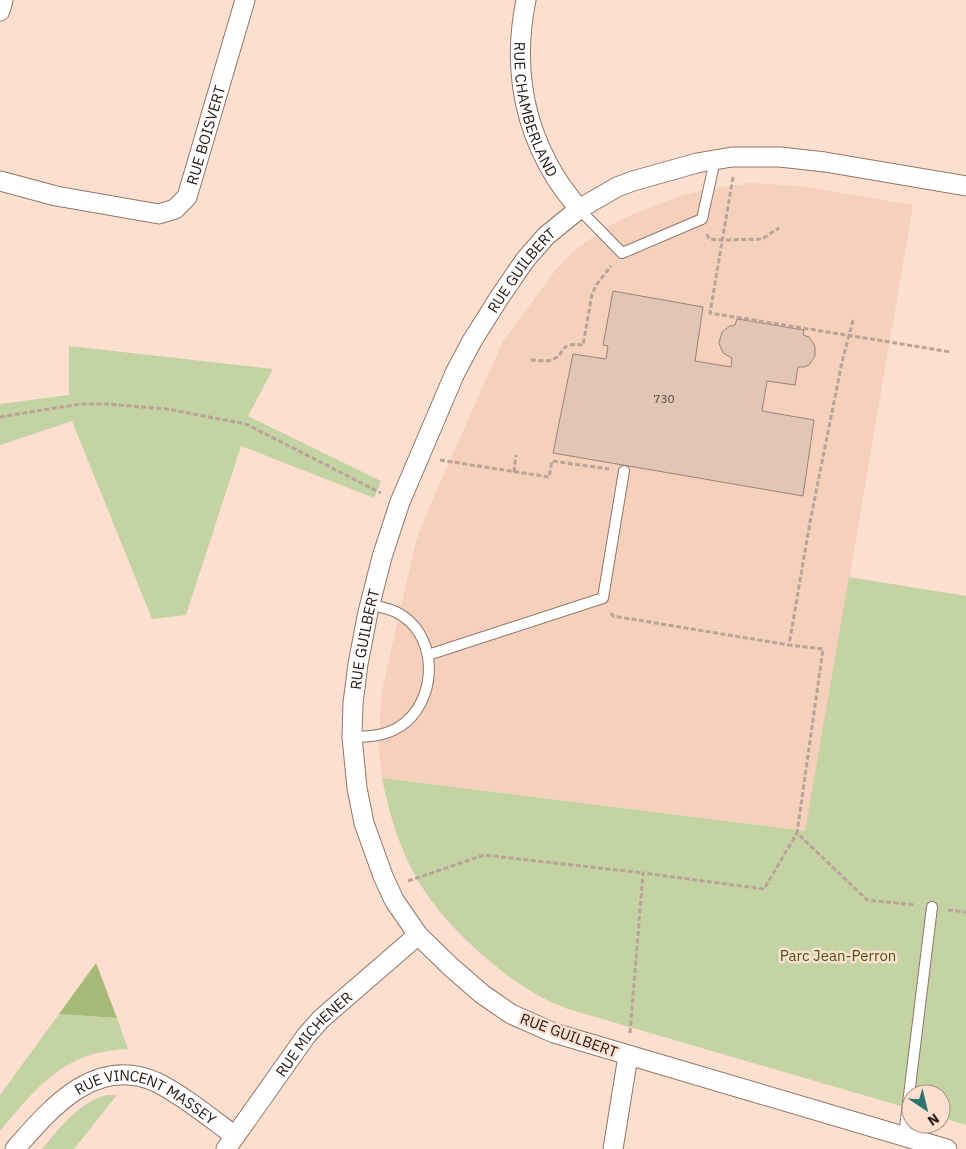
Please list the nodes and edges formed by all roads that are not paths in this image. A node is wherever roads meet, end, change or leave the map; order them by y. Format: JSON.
{"nodes":[{"id":1,"x":3,"y":0,"type":"edge"},
{"id":2,"x":245,"y":0,"type":"edge"},
{"id":3,"x":526,"y":0,"type":"edge"},
{"id":4,"x":0,"y":11,"type":"edge"},
{"id":5,"x":715,"y":160,"type":"junction"},
{"id":6,"x":0,"y":181,"type":"edge"},
{"id":7,"x":966,"y":186,"type":"edge"},
{"id":8,"x":579,"y":209,"type":"junction"},
{"id":9,"x":624,"y":471,"type":"road end"},
{"id":10,"x":370,"y":604,"type":"junction"},
{"id":11,"x":428,"y":655,"type":"junction"},
{"id":12,"x":352,"y":738,"type":"junction"},
{"id":13,"x":932,"y":907,"type":"road end"},
{"id":14,"x":418,"y":935,"type":"junction"},
{"id":15,"x":628,"y":1056,"type":"junction"},
{"id":16,"x":904,"y":1136,"type":"junction"},
{"id":17,"x":231,"y":1142,"type":"edge"},
{"id":18,"x":15,"y":1149,"type":"edge"},
{"id":19,"x":613,"y":1149,"type":"edge"},
{"id":20,"x":946,"y":1149,"type":"edge"}],
"edges":[{"from":1,"to":4,"type":"street"},
{"from":2,"to":6,"type":"street","name":"RUE BOISVERT"},
{"from":3,"to":8,"type":"street","name":"RUE CHAMBERLAND"},
{"from":5,"to":7,"type":"street","name":"RUE GUILBERT"},
{"from":5,"to":8,"type":"street","name":"RUE GUILBERT"},
{"from":5,"to":8,"type":"lane"},
{"from":8,"to":10,"type":"street","name":"RUE GUILBERT"},
{"from":9,"to":11,"type":"lane"},
{"from":10,"to":11,"type":"lane"},
{"from":10,"to":12,"type":"street","name":"RUE GUILBERT"},
{"from":11,"to":12,"type":"lane"},
{"from":12,"to":14,"type":"street","name":"RUE GUILBERT"},
{"from":13,"to":16,"type":"lane"},
{"from":14,"to":15,"type":"street","name":"RUE GUILBERT"},
{"from":14,"to":17,"type":"street","name":"RUE MICHENER"},
{"from":15,"to":16,"type":"street","name":"RUE GUILBERT"},
{"from":15,"to":19,"type":"street"},
{"from":16,"to":20,"type":"street","name":"RUE GUILBERT"},
{"from":17,"to":18,"type":"street","name":"RUE VINCENT MASSEY"}]}
